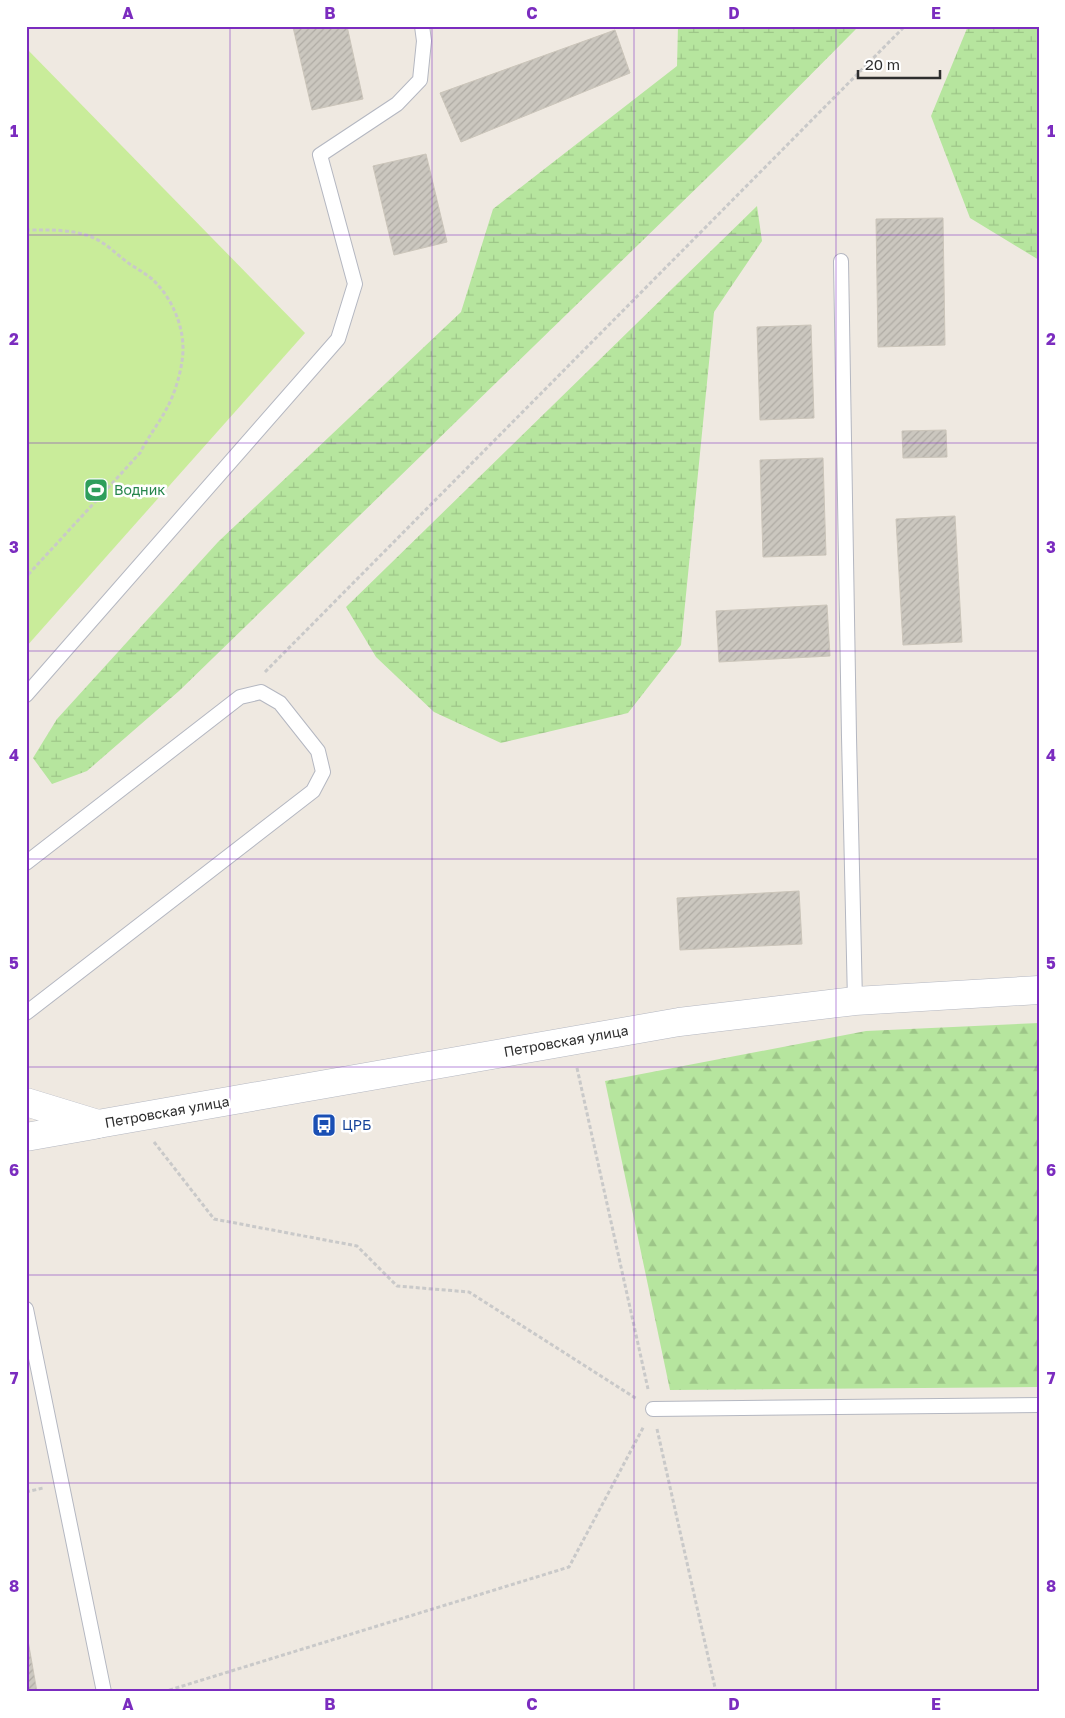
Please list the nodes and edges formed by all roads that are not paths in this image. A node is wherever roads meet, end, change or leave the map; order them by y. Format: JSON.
{"nodes":[{"id":1,"x":422,"y":26,"type":"edge"},
{"id":2,"x":841,"y":261,"type":"dead end"},
{"id":3,"x":26,"y":695,"type":"edge"},
{"id":4,"x":26,"y":863,"type":"edge"},
{"id":5,"x":1039,"y":990,"type":"edge"},
{"id":6,"x":855,"y":1001,"type":"junction"},
{"id":7,"x":26,"y":1013,"type":"edge"},
{"id":8,"x":26,"y":1102,"type":"edge"},
{"id":9,"x":98,"y":1124,"type":"junction"},
{"id":10,"x":26,"y":1136,"type":"edge"},
{"id":11,"x":26,"y":1310,"type":"edge"},
{"id":12,"x":1039,"y":1405,"type":"edge"},
{"id":13,"x":653,"y":1409,"type":"road end"},
{"id":14,"x":104,"y":1692,"type":"edge"}],
"edges":[{"from":1,"to":3,"type":"lane"},
{"from":2,"to":6,"type":"lane"},
{"from":4,"to":7,"type":"lane"},
{"from":5,"to":6,"type":"street","name":"Петровская улица"},
{"from":6,"to":9,"type":"street","name":"Петровская улица"},
{"from":8,"to":9,"type":"street"},
{"from":9,"to":10,"type":"street","name":"Петровская улица"},
{"from":11,"to":14,"type":"lane"},
{"from":12,"to":13,"type":"lane"}]}
